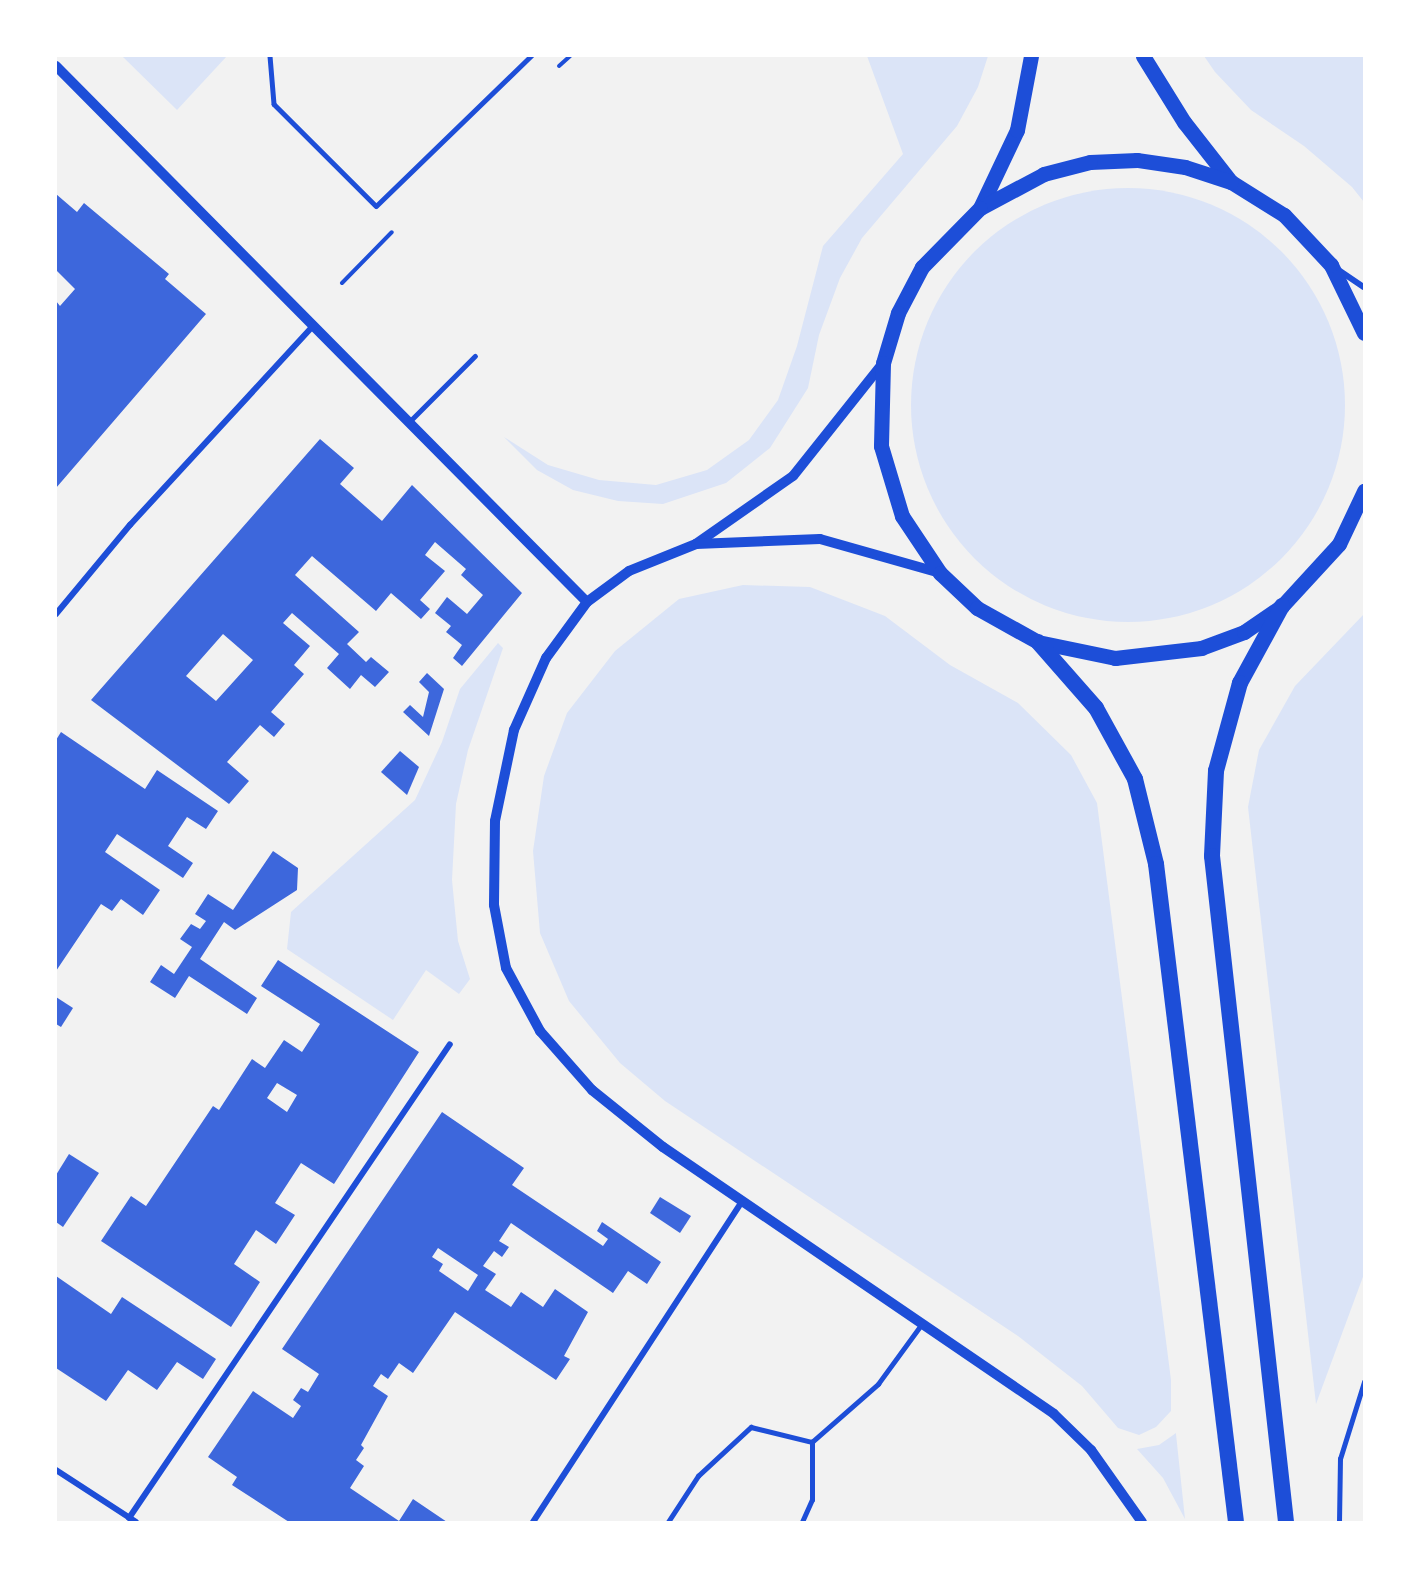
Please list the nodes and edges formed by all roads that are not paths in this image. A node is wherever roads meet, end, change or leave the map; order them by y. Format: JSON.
{"nodes":[{"id":1,"x":270,"y":56,"type":"edge"},
{"id":2,"x":531,"y":56,"type":"edge"},
{"id":3,"x":1031,"y":56,"type":"edge"},
{"id":4,"x":1143,"y":56,"type":"edge"},
{"id":5,"x":56,"y":66,"type":"edge"},
{"id":6,"x":1231,"y":182,"type":"junction"},
{"id":7,"x":980,"y":208,"type":"junction"},
{"id":8,"x":1331,"y":265,"type":"junction"},
{"id":9,"x":1365,"y":287,"type":"edge"},
{"id":10,"x":314,"y":325,"type":"junction"},
{"id":11,"x":1365,"y":333,"type":"edge"},
{"id":12,"x":475,"y":356,"type":"dead end"},
{"id":13,"x":883,"y":363,"type":"junction"},
{"id":14,"x":409,"y":422,"type":"junction"},
{"id":15,"x":1364,"y":491,"type":"edge"},
{"id":16,"x":696,"y":544,"type":"junction"},
{"id":17,"x":940,"y":573,"type":"junction"},
{"id":18,"x":587,"y":602,"type":"junction"},
{"id":19,"x":1282,"y":606,"type":"junction"},
{"id":20,"x":56,"y":614,"type":"edge"},
{"id":21,"x":1038,"y":642,"type":"junction"},
{"id":22,"x":450,"y":1044,"type":"dead end"},
{"id":23,"x":742,"y":1202,"type":"junction"},
{"id":24,"x":922,"y":1323,"type":"junction"},
{"id":25,"x":1365,"y":1382,"type":"edge"},
{"id":26,"x":813,"y":1442,"type":"junction"},
{"id":27,"x":56,"y":1470,"type":"edge"},
{"id":28,"x":129,"y":1518,"type":"junction"},
{"id":29,"x":136,"y":1522,"type":"edge"},
{"id":30,"x":533,"y":1522,"type":"edge"},
{"id":31,"x":668,"y":1522,"type":"edge"},
{"id":32,"x":802,"y":1522,"type":"edge"},
{"id":33,"x":1142,"y":1522,"type":"edge"},
{"id":34,"x":1236,"y":1522,"type":"edge"},
{"id":35,"x":1286,"y":1522,"type":"edge"},
{"id":36,"x":1339,"y":1522,"type":"edge"}],
"edges":[{"from":1,"to":2,"type":"lane"},
{"from":3,"to":7,"type":"main road"},
{"from":4,"to":6,"type":"main road"},
{"from":5,"to":10,"type":"street"},
{"from":6,"to":7,"type":"main road"},
{"from":6,"to":8,"type":"main road"},
{"from":7,"to":13,"type":"main road"},
{"from":8,"to":9,"type":"street"},
{"from":8,"to":11,"type":"main road"},
{"from":10,"to":14,"type":"street"},
{"from":10,"to":20,"type":"street"},
{"from":12,"to":14,"type":"lane"},
{"from":13,"to":16,"type":"street"},
{"from":13,"to":17,"type":"main road"},
{"from":14,"to":18,"type":"street"},
{"from":15,"to":19,"type":"main road"},
{"from":16,"to":17,"type":"street"},
{"from":16,"to":18,"type":"street"},
{"from":17,"to":21,"type":"main road"},
{"from":18,"to":23,"type":"street"},
{"from":19,"to":21,"type":"main road"},
{"from":19,"to":35,"type":"highway"},
{"from":21,"to":34,"type":"highway"},
{"from":22,"to":28,"type":"street"},
{"from":23,"to":24,"type":"street"},
{"from":23,"to":30,"type":"street"},
{"from":24,"to":26,"type":"lane"},
{"from":24,"to":33,"type":"street"},
{"from":25,"to":36,"type":"lane"},
{"from":26,"to":31,"type":"lane"},
{"from":26,"to":32,"type":"lane"},
{"from":27,"to":28,"type":"street"},
{"from":28,"to":29,"type":"street"}]}
